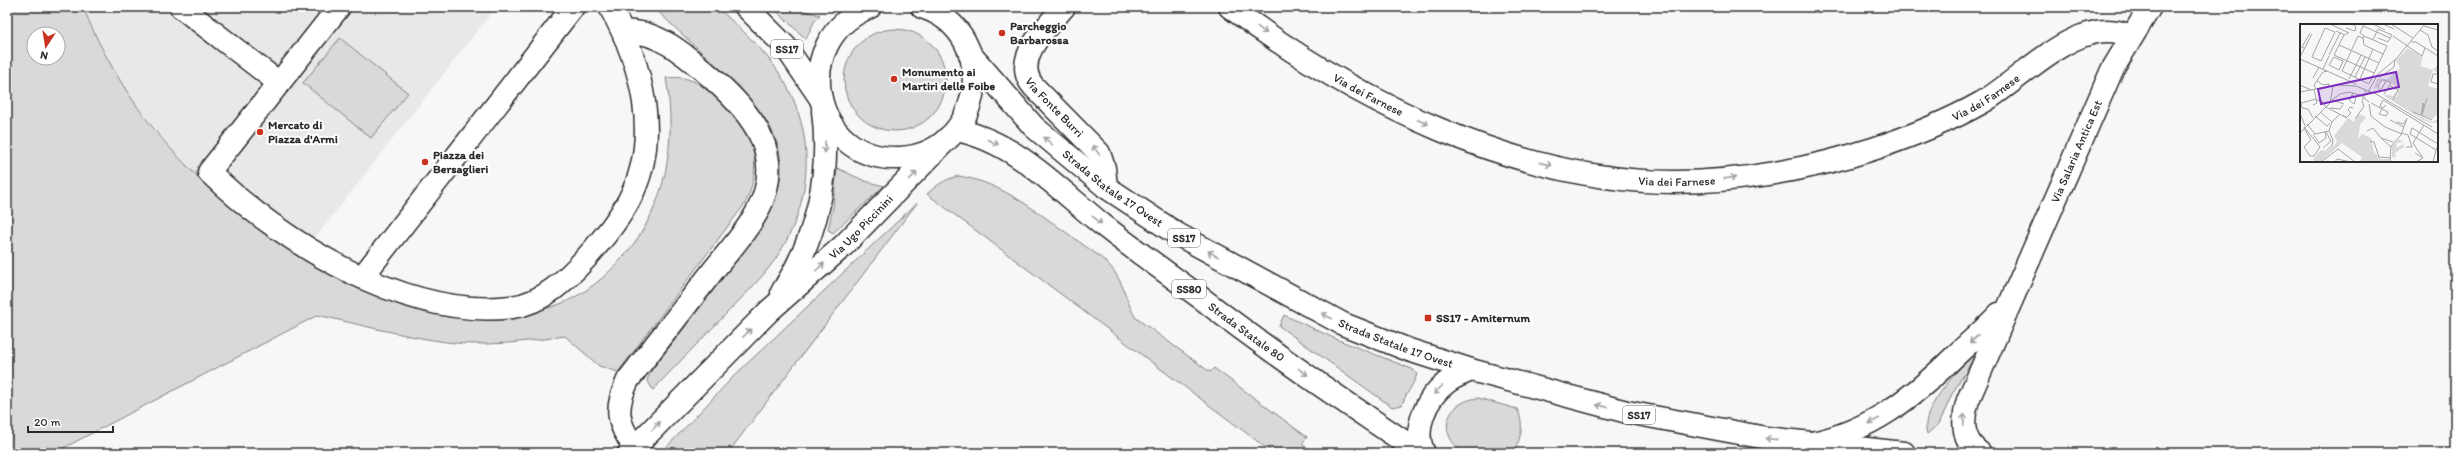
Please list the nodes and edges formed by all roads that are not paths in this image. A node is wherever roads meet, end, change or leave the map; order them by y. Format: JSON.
{"nodes":[{"id":1,"x":181,"y":7,"type":"edge"},
{"id":2,"x":339,"y":7,"type":"edge"},
{"id":3,"x":573,"y":7,"type":"edge"},
{"id":4,"x":610,"y":7,"type":"edge"},
{"id":5,"x":746,"y":7,"type":"edge"},
{"id":6,"x":870,"y":7,"type":"edge"},
{"id":7,"x":922,"y":7,"type":"edge"},
{"id":8,"x":1064,"y":7,"type":"edge"},
{"id":9,"x":1230,"y":7,"type":"edge"},
{"id":10,"x":2150,"y":7,"type":"edge"},
{"id":11,"x":624,"y":32,"type":"junction"},
{"id":12,"x":2130,"y":36,"type":"junction"},
{"id":13,"x":970,"y":54,"type":"junction"},
{"id":14,"x":279,"y":83,"type":"junction"},
{"id":15,"x":822,"y":102,"type":"junction"},
{"id":16,"x":952,"y":134,"type":"junction"},
{"id":17,"x":1106,"y":187,"type":"junction"},
{"id":18,"x":363,"y":276,"type":"junction"},
{"id":19,"x":2010,"y":300,"type":"junction"},
{"id":20,"x":769,"y":311,"type":"junction"},
{"id":21,"x":1471,"y":370,"type":"junction"},
{"id":22,"x":1810,"y":444,"type":"junction"},
{"id":23,"x":632,"y":450,"type":"edge"},
{"id":24,"x":1421,"y":453,"type":"edge"},
{"id":25,"x":1424,"y":453,"type":"edge"},
{"id":26,"x":1904,"y":453,"type":"edge"},
{"id":27,"x":1980,"y":453,"type":"edge"}],
"edges":[{"from":1,"to":14,"type":"street"},
{"from":2,"to":14,"type":"street"},
{"from":3,"to":18,"type":"street"},
{"from":4,"to":11,"type":"street"},
{"from":5,"to":15,"type":"street","number":"SS17"},
{"from":6,"to":15,"type":"street","name":"Via Ugo Piccinini"},
{"from":7,"to":13,"type":"street"},
{"from":17,"to":8,"type":"street","name":"Via Fonte Burri","one_way":true},
{"from":9,"to":12,"type":"street","name":"Via dei Farnese","one_way":true},
{"from":10,"to":12,"type":"street","name":"Via Salaria Antica Est"},
{"from":11,"to":18,"type":"street"},
{"from":11,"to":23,"type":"street"},
{"from":12,"to":19,"type":"street","name":"Via Salaria Antica Est"},
{"from":13,"to":16,"type":"street"},
{"from":17,"to":13,"type":"street","name":"Strada Statale 17 Ovest","number":"SS17","one_way":true},
{"from":14,"to":18,"type":"street"},
{"from":15,"to":16,"type":"street"},
{"from":15,"to":20,"type":"street","name":"Via Ugo Piccinini","one_way":true},
{"from":20,"to":16,"type":"street","name":"Via Ugo Piccinini","one_way":true},
{"from":16,"to":24,"type":"street","name":"Strada Statale 80","number":"SS80","one_way":true},
{"from":21,"to":17,"type":"street","name":"Strada Statale 17 Ovest","number":"SS17","one_way":true},
{"from":19,"to":22,"type":"street","name":"Via Salaria Antica Est","one_way":true},
{"from":27,"to":19,"type":"street","name":"Via Salaria Antica Est","one_way":true},
{"from":23,"to":20,"type":"street","name":"Via Ugo Piccinini","one_way":true},
{"from":22,"to":21,"type":"street","name":"Strada Statale 17 Ovest","number":"SS17","one_way":true},
{"from":21,"to":25,"type":"street","one_way":true},
{"from":22,"to":26,"type":"street","name":"Strada Statale 17 Ovest","number":"SS17"}]}
